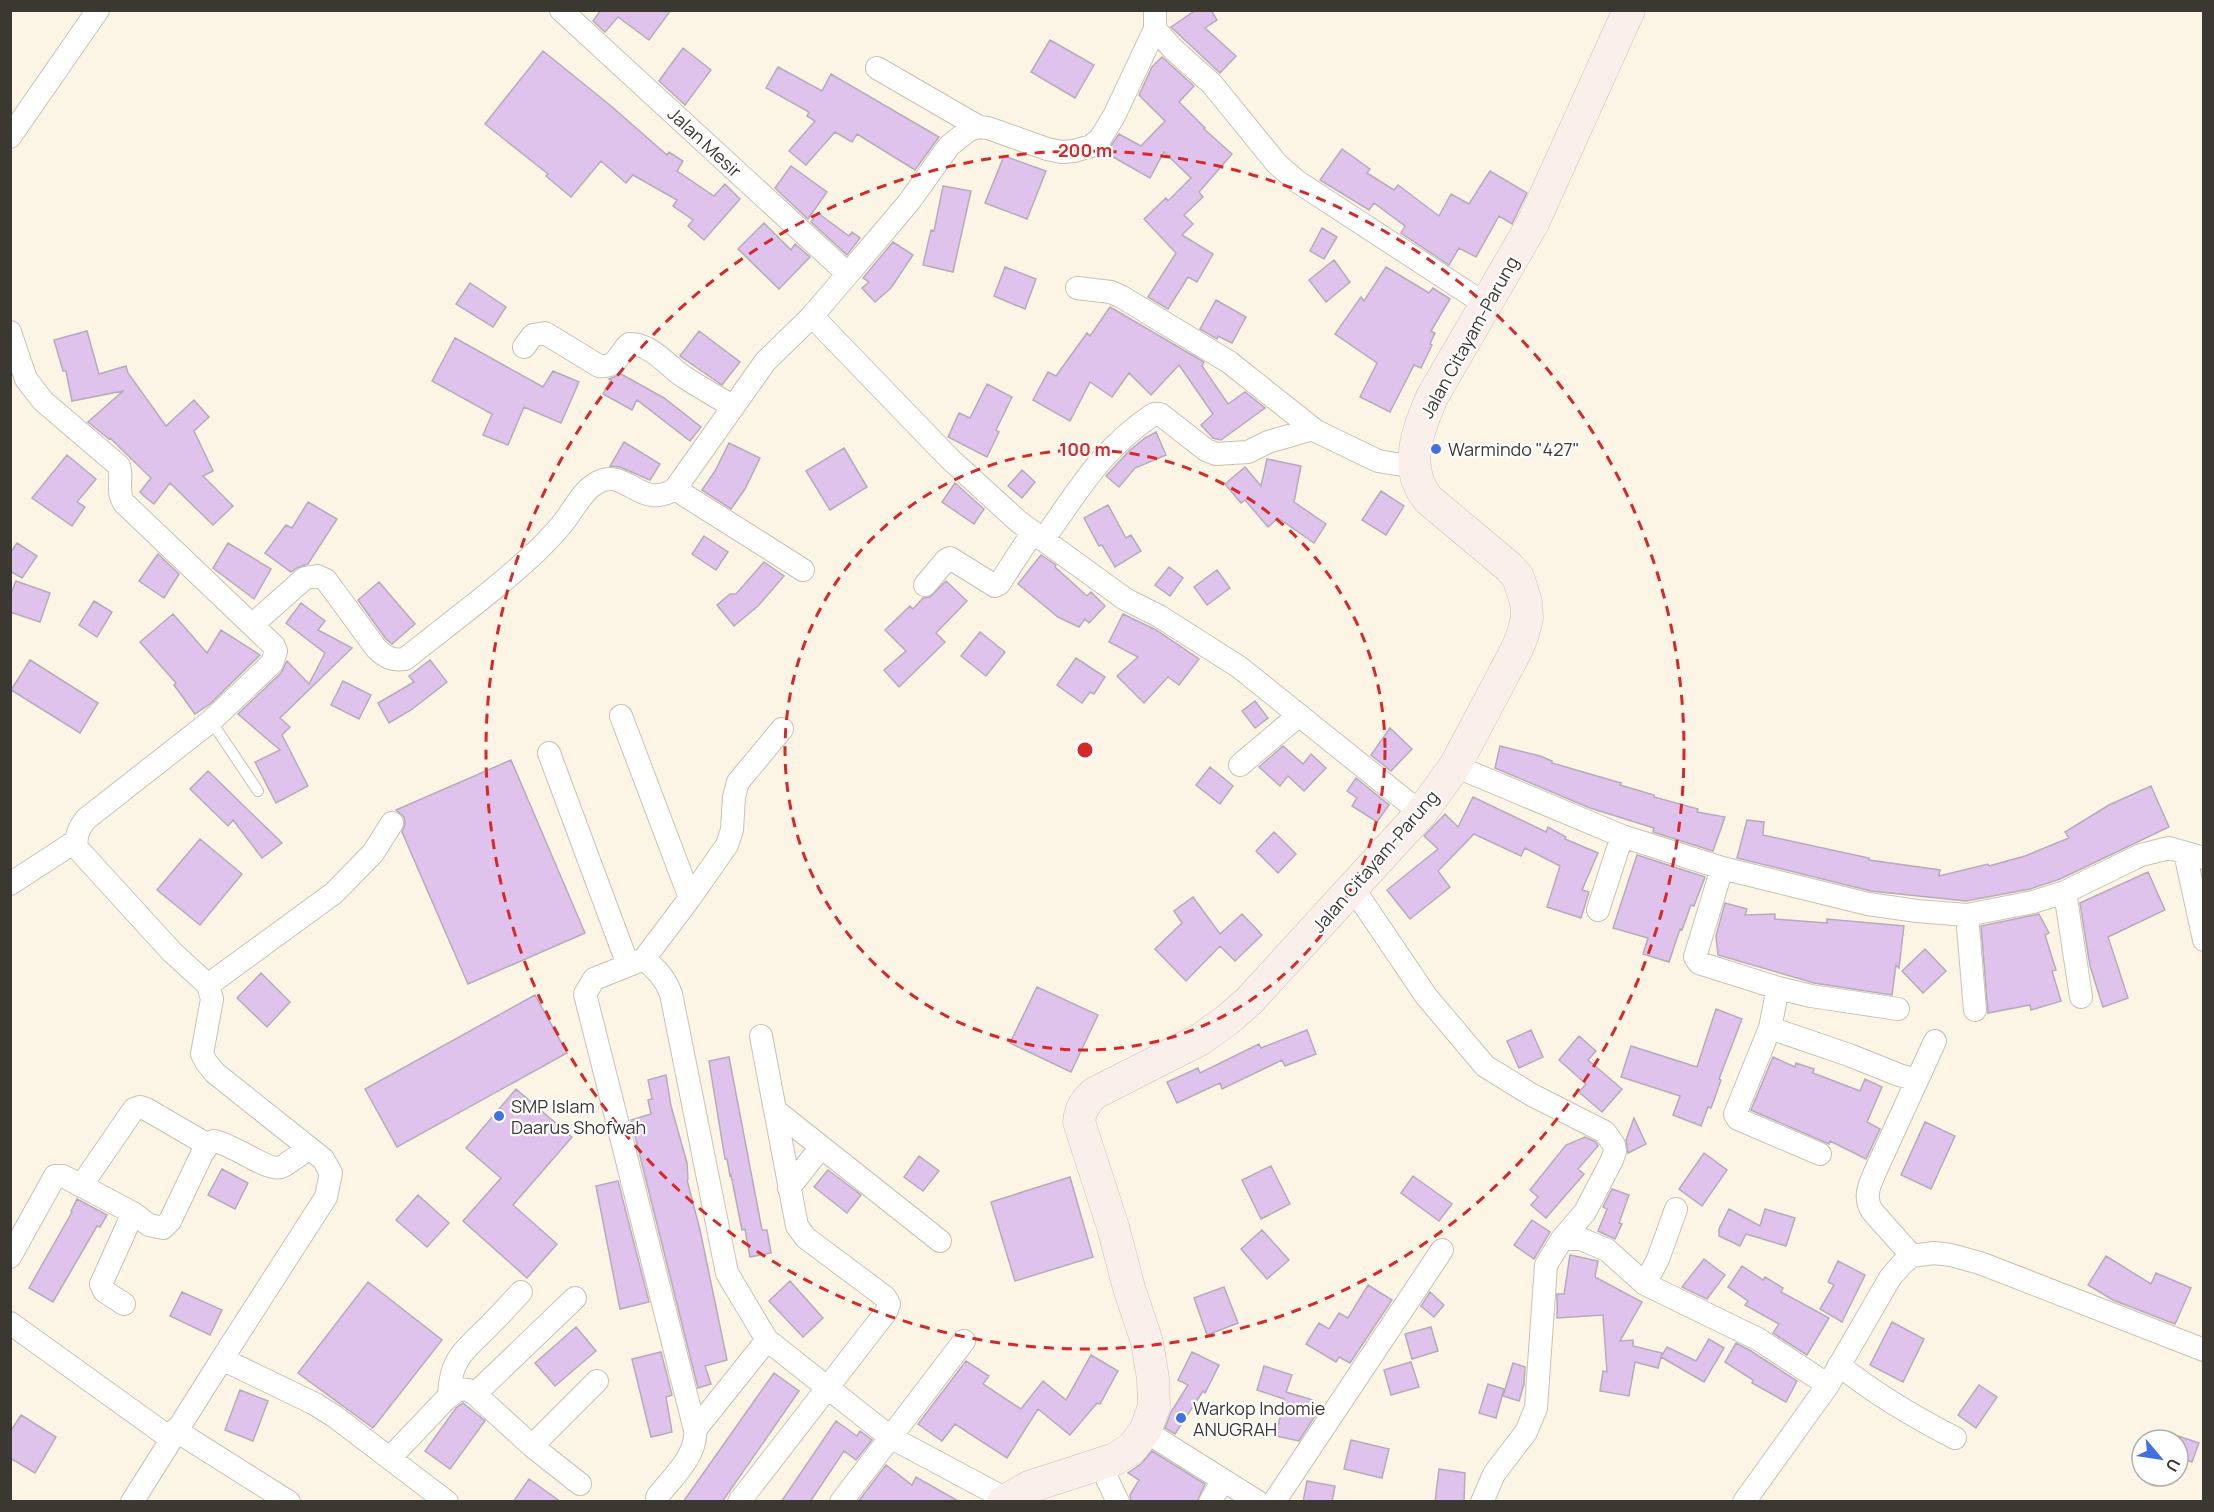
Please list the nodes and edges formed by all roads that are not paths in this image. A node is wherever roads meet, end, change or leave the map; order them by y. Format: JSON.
{"nodes":[{"id":1,"x":99,"y":10,"type":"edge"},
{"id":2,"x":561,"y":10,"type":"edge"},
{"id":3,"x":1629,"y":10,"type":"edge"},
{"id":4,"x":1156,"y":16,"type":"edge"},
{"id":5,"x":878,"y":68,"type":"dead end"},
{"id":6,"x":979,"y":128,"type":"junction"},
{"id":7,"x":10,"y":138,"type":"edge"},
{"id":8,"x":848,"y":274,"type":"junction"},
{"id":9,"x":1077,"y":288,"type":"dead end"},
{"id":10,"x":1485,"y":304,"type":"junction"},
{"id":11,"x":812,"y":316,"type":"junction"},
{"id":12,"x":10,"y":332,"type":"edge"},
{"id":13,"x":524,"y":347,"type":"dead end"},
{"id":14,"x":733,"y":406,"type":"junction"},
{"id":15,"x":1314,"y":429,"type":"junction"},
{"id":16,"x":1414,"y":467,"type":"junction"},
{"id":17,"x":675,"y":489,"type":"junction"},
{"id":18,"x":1038,"y":536,"type":"junction"},
{"id":19,"x":803,"y":570,"type":"dead end"},
{"id":20,"x":925,"y":585,"type":"dead end"},
{"id":21,"x":252,"y":625,"type":"junction"},
{"id":22,"x":621,"y":716,"type":"dead end"},
{"id":23,"x":1299,"y":716,"type":"junction"},
{"id":24,"x":211,"y":721,"type":"junction"},
{"id":25,"x":782,"y":729,"type":"dead end"},
{"id":26,"x":549,"y":753,"type":"dead end"},
{"id":27,"x":1240,"y":765,"type":"dead end"},
{"id":28,"x":1455,"y":766,"type":"junction"},
{"id":29,"x":258,"y":791,"type":"dead end"},
{"id":30,"x":1421,"y":813,"type":"junction"},
{"id":31,"x":392,"y":823,"type":"dead end"},
{"id":32,"x":1622,"y":836,"type":"junction"},
{"id":33,"x":76,"y":841,"type":"junction"},
{"id":34,"x":2194,"y":855,"type":"edge"},
{"id":35,"x":1722,"y":868,"type":"junction"},
{"id":36,"x":10,"y":884,"type":"edge"},
{"id":37,"x":1353,"y":888,"type":"junction"},
{"id":38,"x":2065,"y":892,"type":"junction"},
{"id":39,"x":690,"y":898,"type":"junction"},
{"id":40,"x":1598,"y":910,"type":"dead end"},
{"id":41,"x":1967,"y":915,"type":"junction"},
{"id":42,"x":2204,"y":940,"type":"edge"},
{"id":43,"x":636,"y":962,"type":"junction"},
{"id":44,"x":208,"y":984,"type":"junction"},
{"id":45,"x":1778,"y":988,"type":"junction"},
{"id":46,"x":2081,"y":997,"type":"dead end"},
{"id":47,"x":1898,"y":1009,"type":"dead end"},
{"id":48,"x":1975,"y":1010,"type":"dead end"},
{"id":49,"x":1770,"y":1028,"type":"junction"},
{"id":50,"x":761,"y":1036,"type":"dead end"},
{"id":51,"x":1935,"y":1041,"type":"dead end"},
{"id":52,"x":1917,"y":1080,"type":"junction"},
{"id":53,"x":776,"y":1111,"type":"junction"},
{"id":54,"x":208,"y":1145,"type":"junction"},
{"id":55,"x":308,"y":1146,"type":"junction"},
{"id":56,"x":820,"y":1146,"type":"junction"},
{"id":57,"x":1820,"y":1154,"type":"dead end"},
{"id":58,"x":81,"y":1186,"type":"junction"},
{"id":59,"x":789,"y":1188,"type":"junction"},
{"id":60,"x":1676,"y":1209,"type":"dead end"},
{"id":61,"x":133,"y":1213,"type":"junction"},
{"id":62,"x":1562,"y":1239,"type":"junction"},
{"id":63,"x":940,"y":1241,"type":"dead end"},
{"id":64,"x":1442,"y":1250,"type":"dead end"},
{"id":65,"x":1912,"y":1256,"type":"junction"},
{"id":66,"x":10,"y":1257,"type":"edge"},
{"id":67,"x":1645,"y":1284,"type":"junction"},
{"id":68,"x":521,"y":1292,"type":"dead end"},
{"id":69,"x":574,"y":1299,"type":"dead end"},
{"id":70,"x":124,"y":1304,"type":"dead end"},
{"id":71,"x":10,"y":1323,"type":"edge"},
{"id":72,"x":767,"y":1340,"type":"junction"},
{"id":73,"x":964,"y":1341,"type":"dead end"},
{"id":74,"x":2204,"y":1350,"type":"edge"},
{"id":75,"x":222,"y":1359,"type":"junction"},
{"id":76,"x":1839,"y":1365,"type":"junction"},
{"id":77,"x":597,"y":1381,"type":"dead end"},
{"id":78,"x":1828,"y":1385,"type":"junction"},
{"id":79,"x":827,"y":1386,"type":"junction"},
{"id":80,"x":475,"y":1394,"type":"junction"},
{"id":81,"x":449,"y":1396,"type":"junction"},
{"id":82,"x":695,"y":1430,"type":"junction"},
{"id":83,"x":1145,"y":1431,"type":"junction"},
{"id":84,"x":173,"y":1434,"type":"junction"},
{"id":85,"x":890,"y":1437,"type":"junction"},
{"id":86,"x":1955,"y":1438,"type":"dead end"},
{"id":87,"x":532,"y":1446,"type":"junction"},
{"id":88,"x":390,"y":1458,"type":"junction"},
{"id":89,"x":1100,"y":1464,"type":"junction"},
{"id":90,"x":1223,"y":1480,"type":"junction"},
{"id":91,"x":580,"y":1484,"type":"dead end"},
{"id":92,"x":657,"y":1497,"type":"dead end"},
{"id":93,"x":1005,"y":1500,"type":"edge"},
{"id":94,"x":132,"y":1502,"type":"edge"},
{"id":95,"x":289,"y":1502,"type":"edge"},
{"id":96,"x":447,"y":1502,"type":"edge"},
{"id":97,"x":739,"y":1502,"type":"edge"},
{"id":98,"x":841,"y":1502,"type":"edge"},
{"id":99,"x":1118,"y":1502,"type":"edge"},
{"id":100,"x":1210,"y":1502,"type":"edge"},
{"id":101,"x":1258,"y":1502,"type":"edge"},
{"id":102,"x":1274,"y":1502,"type":"edge"},
{"id":103,"x":1482,"y":1502,"type":"edge"},
{"id":104,"x":1743,"y":1502,"type":"edge"}],
"edges":[{"from":1,"to":7,"type":"street"},
{"from":2,"to":8,"type":"street","name":"Jalan Mesir"},
{"from":3,"to":10,"type":"street","name":"Jalan Citayam-Parung"},
{"from":4,"to":6,"type":"street"},
{"from":4,"to":10,"type":"street"},
{"from":5,"to":6,"type":"street"},
{"from":6,"to":8,"type":"street"},
{"from":8,"to":11,"type":"street"},
{"from":9,"to":15,"type":"street"},
{"from":10,"to":16,"type":"street","name":"Jalan Citayam-Parung"},
{"from":11,"to":14,"type":"street"},
{"from":11,"to":18,"type":"street"},
{"from":12,"to":21,"type":"street"},
{"from":13,"to":14,"type":"street"},
{"from":14,"to":17,"type":"street"},
{"from":15,"to":16,"type":"street"},
{"from":15,"to":18,"type":"street"},
{"from":16,"to":28,"type":"street","name":"Jalan Citayam-Parung"},
{"from":17,"to":19,"type":"street"},
{"from":17,"to":21,"type":"street"},
{"from":18,"to":20,"type":"street"},
{"from":18,"to":23,"type":"street"},
{"from":21,"to":24,"type":"street"},
{"from":22,"to":39,"type":"street"},
{"from":23,"to":27,"type":"street"},
{"from":23,"to":30,"type":"street"},
{"from":24,"to":29,"type":"lane"},
{"from":24,"to":33,"type":"street"},
{"from":25,"to":39,"type":"street"},
{"from":26,"to":43,"type":"street"},
{"from":28,"to":30,"type":"street","name":"Jalan Citayam-Parung"},
{"from":28,"to":32,"type":"street"},
{"from":30,"to":37,"type":"street","name":"Jalan Citayam-Parung"},
{"from":31,"to":44,"type":"street"},
{"from":32,"to":35,"type":"street"},
{"from":32,"to":40,"type":"street"},
{"from":33,"to":36,"type":"street"},
{"from":33,"to":44,"type":"street"},
{"from":34,"to":38,"type":"street"},
{"from":34,"to":42,"type":"street"},
{"from":35,"to":41,"type":"street"},
{"from":35,"to":45,"type":"street"},
{"from":37,"to":62,"type":"street"},
{"from":37,"to":83,"type":"street","name":"Jalan Citayam-Parung"},
{"from":38,"to":41,"type":"street"},
{"from":38,"to":46,"type":"street"},
{"from":39,"to":43,"type":"street"},
{"from":41,"to":48,"type":"street"},
{"from":43,"to":72,"type":"street"},
{"from":43,"to":82,"type":"street"},
{"from":44,"to":55,"type":"street"},
{"from":45,"to":47,"type":"street"},
{"from":45,"to":49,"type":"street"},
{"from":49,"to":52,"type":"street"},
{"from":49,"to":57,"type":"street"},
{"from":50,"to":53,"type":"street"},
{"from":51,"to":52,"type":"street"},
{"from":52,"to":65,"type":"street"},
{"from":53,"to":56,"type":"street"},
{"from":53,"to":59,"type":"street"},
{"from":54,"to":55,"type":"street"},
{"from":54,"to":58,"type":"street"},
{"from":54,"to":61,"type":"street"},
{"from":55,"to":75,"type":"street"},
{"from":56,"to":59,"type":"street"},
{"from":56,"to":63,"type":"street"},
{"from":58,"to":61,"type":"street"},
{"from":58,"to":66,"type":"street"},
{"from":59,"to":79,"type":"street"},
{"from":60,"to":67,"type":"street"},
{"from":61,"to":70,"type":"street"},
{"from":62,"to":67,"type":"street"},
{"from":62,"to":103,"type":"street"},
{"from":64,"to":102,"type":"street"},
{"from":65,"to":74,"type":"street"},
{"from":65,"to":76,"type":"street"},
{"from":67,"to":78,"type":"street"},
{"from":68,"to":81,"type":"street"},
{"from":69,"to":80,"type":"street"},
{"from":71,"to":84,"type":"street"},
{"from":72,"to":79,"type":"street"},
{"from":72,"to":82,"type":"street"},
{"from":73,"to":85,"type":"street"},
{"from":75,"to":84,"type":"street"},
{"from":75,"to":88,"type":"street"},
{"from":76,"to":78,"type":"street"},
{"from":76,"to":86,"type":"street"},
{"from":77,"to":87,"type":"street"},
{"from":78,"to":104,"type":"street"},
{"from":79,"to":85,"type":"street"},
{"from":79,"to":97,"type":"street"},
{"from":80,"to":81,"type":"street"},
{"from":80,"to":87,"type":"street"},
{"from":81,"to":88,"type":"street"},
{"from":82,"to":92,"type":"street"},
{"from":83,"to":89,"type":"street","name":"Jalan Citayam-Parung"},
{"from":83,"to":90,"type":"street"},
{"from":84,"to":94,"type":"street"},
{"from":84,"to":95,"type":"street"},
{"from":85,"to":93,"type":"street"},
{"from":85,"to":98,"type":"street"},
{"from":87,"to":91,"type":"street"},
{"from":88,"to":96,"type":"street"},
{"from":89,"to":93,"type":"street","name":"Jalan Citayam-Parung"},
{"from":89,"to":99,"type":"street"},
{"from":90,"to":100,"type":"street"},
{"from":90,"to":101,"type":"street"}]}
